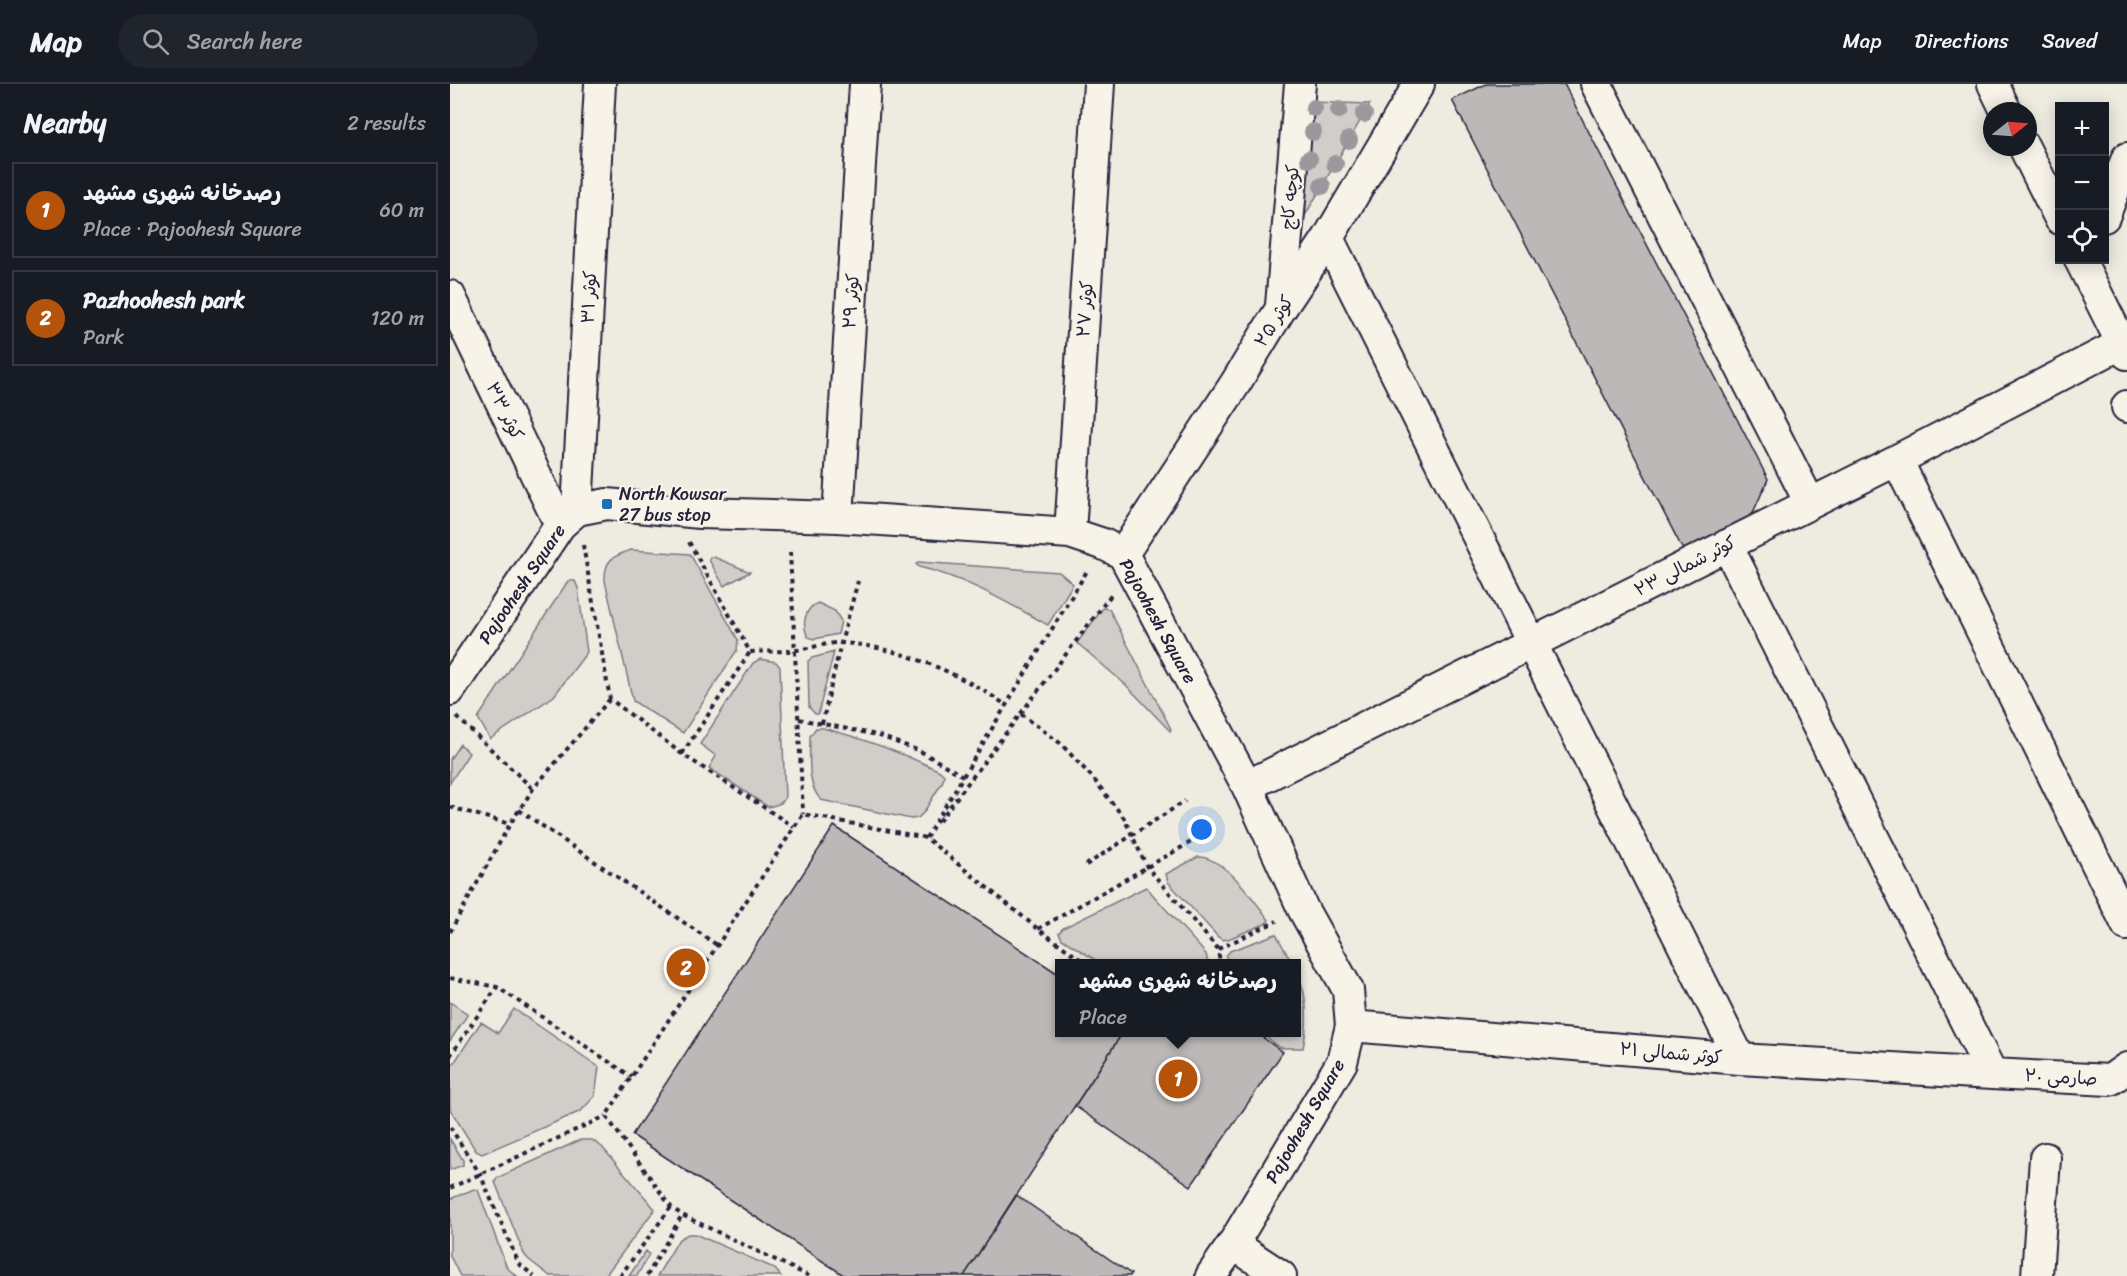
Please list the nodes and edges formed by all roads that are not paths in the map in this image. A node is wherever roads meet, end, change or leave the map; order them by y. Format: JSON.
{"nodes":[{"id":1,"x":600,"y":84,"type":"edge"},
{"id":2,"x":865,"y":84,"type":"edge"},
{"id":3,"x":1099,"y":84,"type":"edge"},
{"id":4,"x":1300,"y":84,"type":"edge"},
{"id":5,"x":1419,"y":84,"type":"edge"},
{"id":6,"x":1596,"y":84,"type":"edge"},
{"id":7,"x":1993,"y":84,"type":"edge"},
{"id":8,"x":2002,"y":102,"type":"edge"},
{"id":9,"x":2028,"y":156,"type":"edge"},
{"id":10,"x":2127,"y":158,"type":"edge"},
{"id":11,"x":2056,"y":210,"type":"edge"},
{"id":12,"x":2107,"y":210,"type":"edge"},
{"id":13,"x":1328,"y":238,"type":"junction"},
{"id":14,"x":2084,"y":264,"type":"edge"},
{"id":15,"x":450,"y":296,"type":"edge"},
{"id":16,"x":1280,"y":310,"type":"junction"},
{"id":17,"x":2124,"y":349,"type":"edge"},
{"id":18,"x":1897,"y":460,"type":"junction"},
{"id":19,"x":1810,"y":503,"type":"junction"},
{"id":20,"x":569,"y":517,"type":"junction"},
{"id":21,"x":838,"y":517,"type":"junction"},
{"id":22,"x":1070,"y":533,"type":"junction"},
{"id":23,"x":1726,"y":545,"type":"junction"},
{"id":24,"x":1119,"y":556,"type":"junction"},
{"id":25,"x":1530,"y":644,"type":"junction"},
{"id":26,"x":450,"y":690,"type":"edge"},
{"id":27,"x":1247,"y":786,"type":"junction"},
{"id":28,"x":2127,"y":925,"type":"edge"},
{"id":29,"x":1351,"y":1026,"type":"junction"},
{"id":30,"x":1740,"y":1059,"type":"junction"},
{"id":31,"x":2127,"y":1068,"type":"edge"},
{"id":32,"x":1992,"y":1074,"type":"junction"},
{"id":33,"x":2045,"y":1158,"type":"dead end"},
{"id":34,"x":1233,"y":1244,"type":"junction"},
{"id":35,"x":1211,"y":1276,"type":"edge"},
{"id":36,"x":1281,"y":1276,"type":"edge"},
{"id":37,"x":2037,"y":1276,"type":"edge"}],
"edges":[{"from":1,"to":20,"type":"street","name":"کوثر ۳۱"},
{"from":2,"to":21,"type":"street","name":"کوثر ۲۹"},
{"from":3,"to":22,"type":"street","name":"کوثر ۲۷"},
{"from":4,"to":16,"type":"street","name":"کوچه کاج"},
{"from":5,"to":13,"type":"street","name":"کوثر ۲۵"},
{"from":6,"to":19,"type":"street"},
{"from":7,"to":8,"type":"street"},
{"from":9,"to":11,"type":"street"},
{"from":10,"to":12,"type":"street"},
{"from":13,"to":16,"type":"street","name":"کوثر ۲۵"},
{"from":13,"to":25,"type":"street"},
{"from":14,"to":17,"type":"street"},
{"from":15,"to":20,"type":"street","name":"کوثر ۳۳"},
{"from":16,"to":24,"type":"street","name":"کوثر ۲۵"},
{"from":17,"to":18,"type":"street","name":"کوثر شمالی ۲۳"},
{"from":18,"to":19,"type":"street","name":"کوثر شمالی ۲۳"},
{"from":18,"to":28,"type":"street"},
{"from":19,"to":23,"type":"street","name":"کوثر شمالی ۲۳"},
{"from":20,"to":21,"type":"street","name":"Pajoohesh Square"},
{"from":20,"to":26,"type":"street","name":"Pajoohesh Square"},
{"from":21,"to":22,"type":"street","name":"Pajoohesh Square"},
{"from":22,"to":24,"type":"street","name":"Pajoohesh Square"},
{"from":23,"to":25,"type":"street","name":"کوثر شمالی ۲۳"},
{"from":23,"to":32,"type":"street"},
{"from":24,"to":27,"type":"street","name":"Pajoohesh Square"},
{"from":25,"to":27,"type":"street","name":"کوثر شمالی ۲۳"},
{"from":25,"to":30,"type":"street"},
{"from":27,"to":29,"type":"street","name":"Pajoohesh Square"},
{"from":29,"to":30,"type":"street","name":"کوثر شمالی ۲۱"},
{"from":29,"to":34,"type":"street","name":"Pajoohesh Square"},
{"from":30,"to":32,"type":"street","name":"کوثر شمالی ۲۱"},
{"from":31,"to":32,"type":"street","name":"صارمی ۲۰"},
{"from":33,"to":37,"type":"street"},
{"from":34,"to":35,"type":"street","name":"Pajoohesh Square"},
{"from":34,"to":36,"type":"street"}]}
